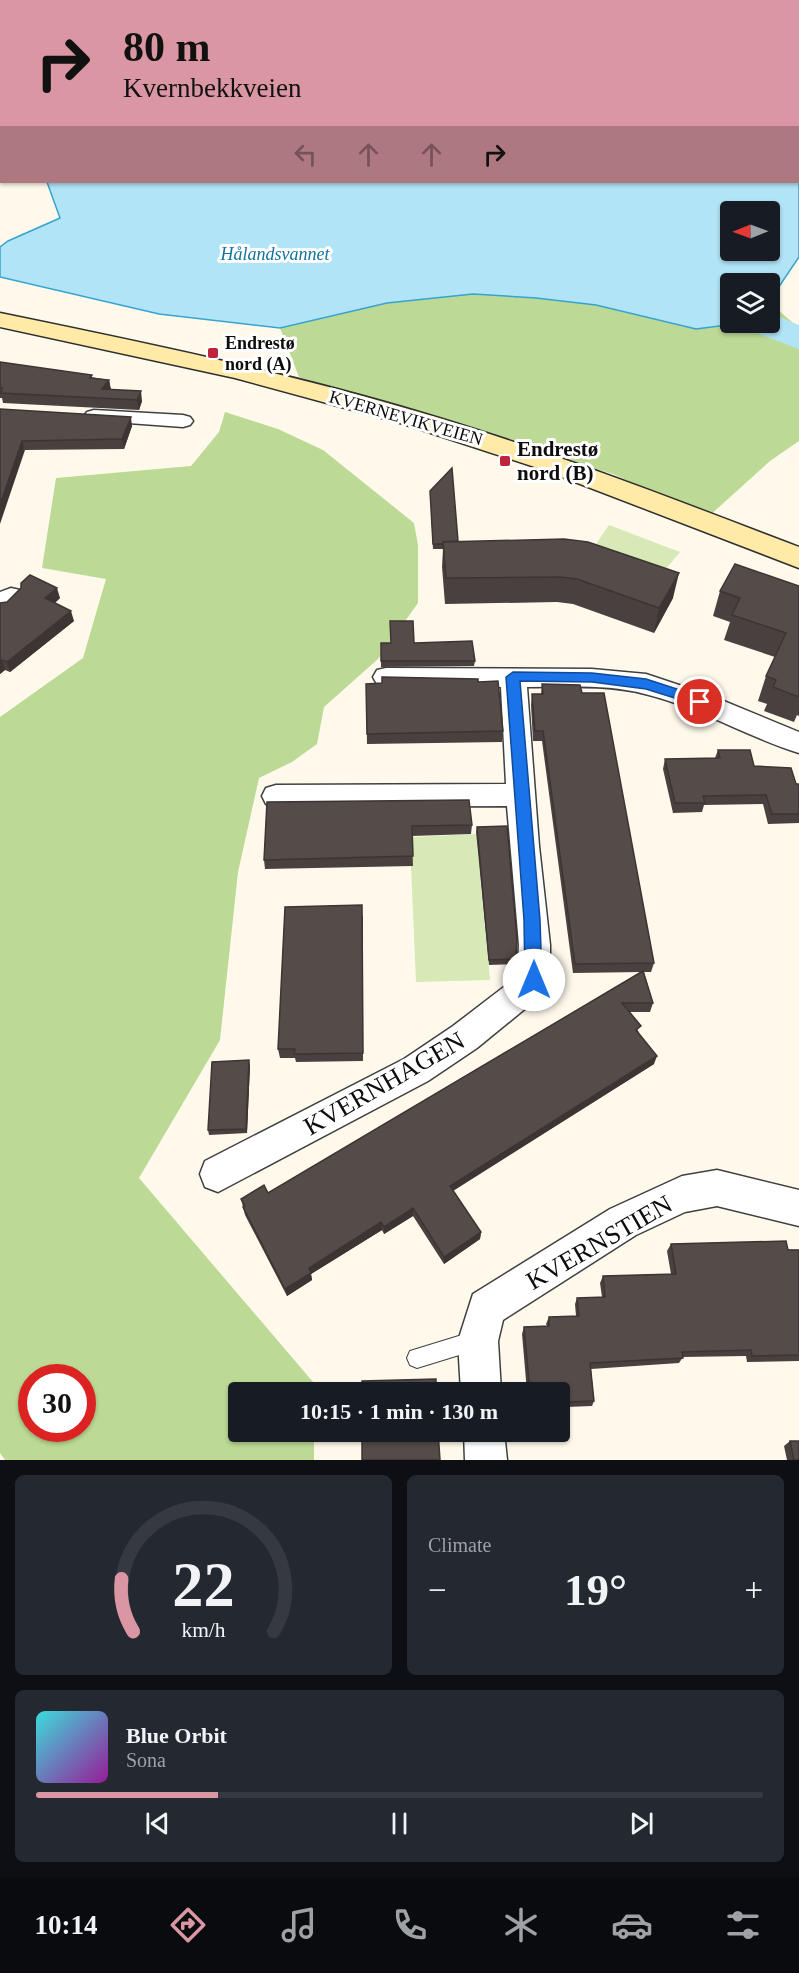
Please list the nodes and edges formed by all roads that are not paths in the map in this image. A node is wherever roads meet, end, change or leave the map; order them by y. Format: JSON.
{"nodes":[{"id":1,"x":0,"y":320,"type":"edge"},
{"id":2,"x":69,"y":414,"type":"edge"},
{"id":3,"x":183,"y":421,"type":"dead end"},
{"id":4,"x":799,"y":558,"type":"edge"},
{"id":5,"x":386,"y":677,"type":"edge"},
{"id":6,"x":513,"y":677,"type":"junction"},
{"id":7,"x":799,"y":743,"type":"edge"},
{"id":8,"x":522,"y":795,"type":"junction"},
{"id":9,"x":276,"y":796,"type":"dead end"},
{"id":10,"x":218,"y":1174,"type":"dead end"},
{"id":11,"x":799,"y":1208,"type":"edge"},
{"id":12,"x":477,"y":1341,"type":"junction"},
{"id":13,"x":417,"y":1358,"type":"dead end"},
{"id":14,"x":480,"y":1382,"type":"edge"},
{"id":15,"x":485,"y":1442,"type":"edge"},
{"id":16,"x":486,"y":1460,"type":"edge"}],
"edges":[{"from":1,"to":4,"type":"main road","name":"KVERNEVIKVEIEN"},
{"from":2,"to":3,"type":"street"},
{"from":5,"to":6,"type":"street"},
{"from":6,"to":7,"type":"street"},
{"from":6,"to":8,"type":"street","name":"KVERNHAGEN"},
{"from":8,"to":9,"type":"street"},
{"from":8,"to":10,"type":"street","name":"KVERNHAGEN"},
{"from":11,"to":12,"type":"street","name":"KVERNSTIEN"},
{"from":12,"to":13,"type":"lane"},
{"from":12,"to":14,"type":"street","name":"KVERNSTIEN"},
{"from":15,"to":16,"type":"street"}]}
